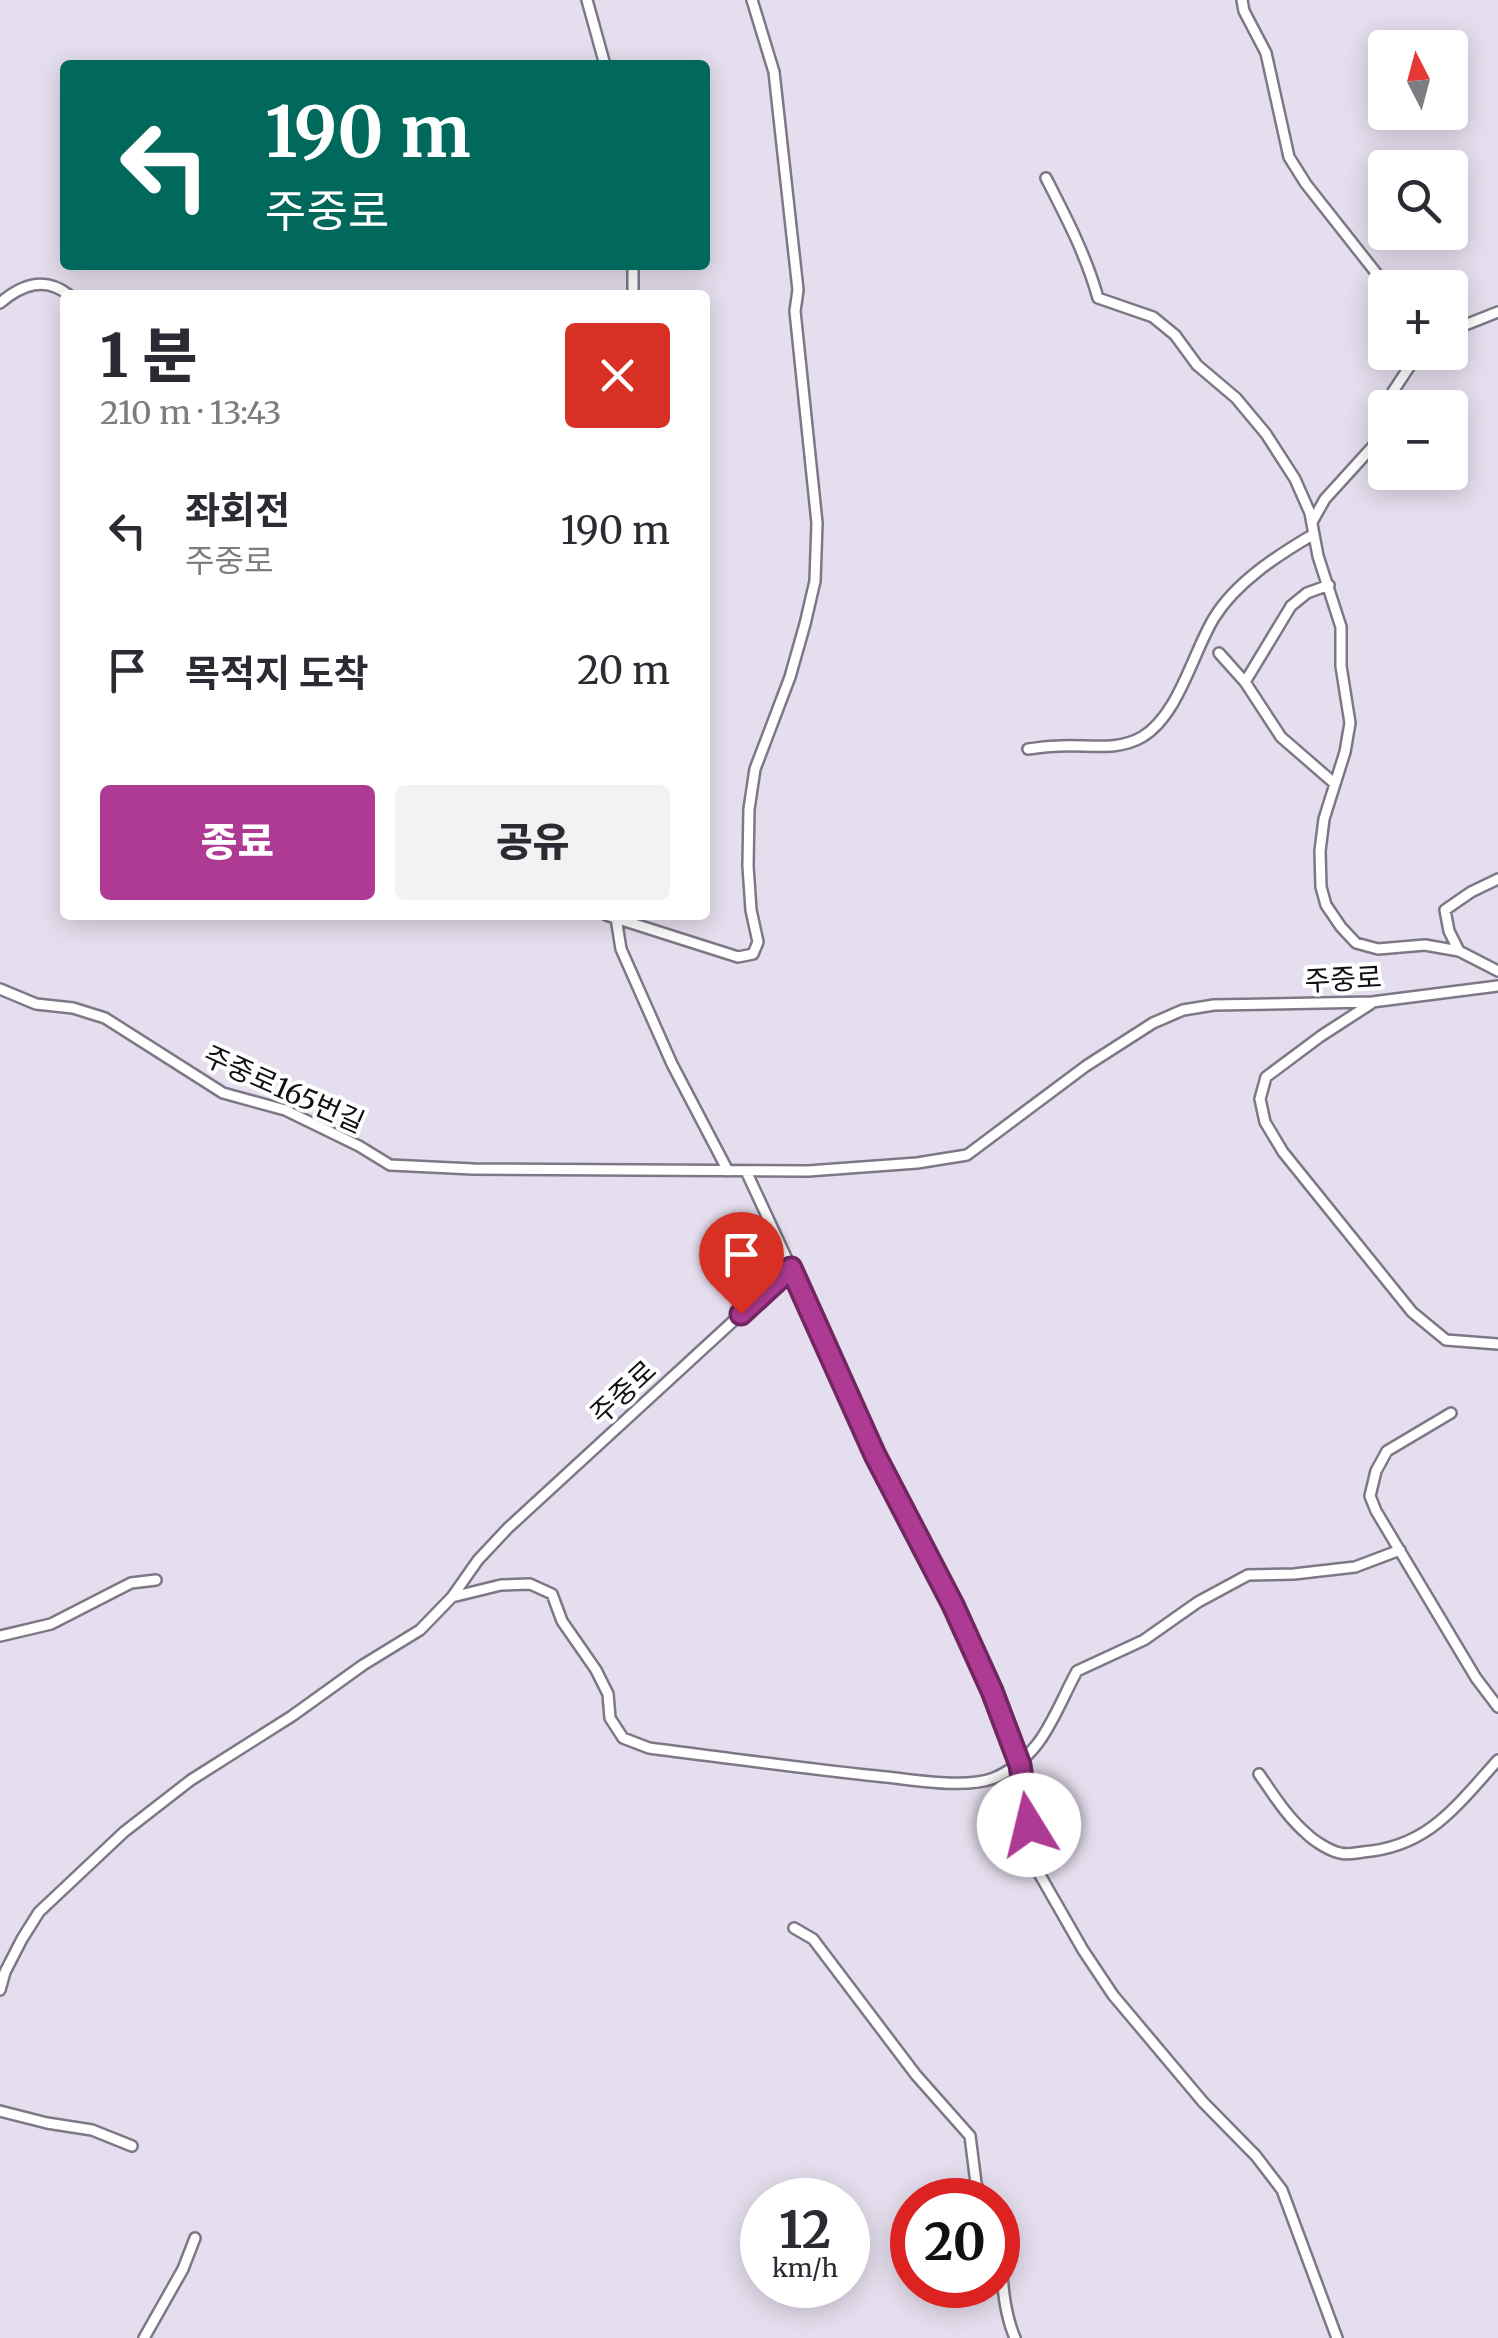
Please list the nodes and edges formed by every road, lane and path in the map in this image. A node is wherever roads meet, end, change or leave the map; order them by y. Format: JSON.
{"nodes":[{"id":1,"x":587,"y":0,"type":"edge"},
{"id":2,"x":752,"y":0,"type":"edge"},
{"id":3,"x":1242,"y":0,"type":"edge"},
{"id":4,"x":604,"y":60,"type":"edge"},
{"id":5,"x":1046,"y":178,"type":"dead end"},
{"id":6,"x":1374,"y":270,"type":"edge"},
{"id":7,"x":64,"y":290,"type":"edge"},
{"id":8,"x":0,"y":303,"type":"edge"},
{"id":9,"x":1498,"y":312,"type":"edge"},
{"id":10,"x":1468,"y":324,"type":"edge"},
{"id":11,"x":1368,"y":451,"type":"edge"},
{"id":12,"x":1312,"y":522,"type":"junction"},
{"id":13,"x":1314,"y":534,"type":"junction"},
{"id":14,"x":1329,"y":584,"type":"junction"},
{"id":15,"x":1219,"y":653,"type":"dead end"},
{"id":16,"x":1245,"y":682,"type":"junction"},
{"id":17,"x":1028,"y":750,"type":"dead end"},
{"id":18,"x":1334,"y":783,"type":"junction"},
{"id":19,"x":1498,"y":879,"type":"edge"},
{"id":20,"x":613,"y":920,"type":"edge"},
{"id":21,"x":621,"y":920,"type":"edge"},
{"id":22,"x":1459,"y":951,"type":"junction"},
{"id":23,"x":1498,"y":971,"type":"edge"},
{"id":24,"x":1498,"y":986,"type":"edge"},
{"id":25,"x":0,"y":989,"type":"edge"},
{"id":26,"x":1372,"y":1002,"type":"junction"},
{"id":27,"x":746,"y":1170,"type":"junction"},
{"id":28,"x":728,"y":1171,"type":"junction"},
{"id":29,"x":791,"y":1268,"type":"junction"},
{"id":30,"x":1498,"y":1344,"type":"edge"},
{"id":31,"x":1450,"y":1413,"type":"dead end"},
{"id":32,"x":1400,"y":1550,"type":"junction"},
{"id":33,"x":156,"y":1580,"type":"dead end"},
{"id":34,"x":452,"y":1597,"type":"junction"},
{"id":35,"x":0,"y":1636,"type":"edge"},
{"id":36,"x":1498,"y":1707,"type":"edge"},
{"id":37,"x":1498,"y":1760,"type":"edge"},
{"id":38,"x":1018,"y":1762,"type":"junction"},
{"id":39,"x":1259,"y":1774,"type":"dead end"},
{"id":40,"x":794,"y":1928,"type":"dead end"},
{"id":41,"x":0,"y":1990,"type":"edge"},
{"id":42,"x":0,"y":2111,"type":"edge"},
{"id":43,"x":132,"y":2146,"type":"dead end"},
{"id":44,"x":975,"y":2178,"type":"edge"},
{"id":45,"x":195,"y":2238,"type":"dead end"},
{"id":46,"x":1006,"y":2308,"type":"edge"},
{"id":47,"x":144,"y":2338,"type":"edge"},
{"id":48,"x":1015,"y":2338,"type":"edge"},
{"id":49,"x":1337,"y":2338,"type":"edge"}],
"edges":[{"from":1,"to":4,"type":"lane"},
{"from":2,"to":21,"type":"lane"},
{"from":3,"to":6,"type":"lane"},
{"from":5,"to":12,"type":"lane"},
{"from":7,"to":8,"type":"lane"},
{"from":9,"to":10,"type":"lane"},
{"from":11,"to":12,"type":"lane"},
{"from":12,"to":13,"type":"lane"},
{"from":13,"to":14,"type":"lane"},
{"from":13,"to":17,"type":"lane"},
{"from":14,"to":16,"type":"lane"},
{"from":14,"to":18,"type":"lane"},
{"from":15,"to":16,"type":"lane"},
{"from":16,"to":18,"type":"lane"},
{"from":18,"to":22,"type":"lane"},
{"from":19,"to":22,"type":"lane"},
{"from":20,"to":28,"type":"lane"},
{"from":22,"to":23,"type":"lane"},
{"from":24,"to":26,"type":"lane","name":"주중로"},
{"from":25,"to":28,"type":"lane","name":"주중로165번길"},
{"from":26,"to":27,"type":"lane","name":"주중로"},
{"from":26,"to":30,"type":"lane"},
{"from":27,"to":28,"type":"lane","name":"주중로165번길"},
{"from":27,"to":29,"type":"lane"},
{"from":29,"to":34,"type":"lane","name":"주중로"},
{"from":29,"to":38,"type":"lane"},
{"from":31,"to":32,"type":"lane"},
{"from":32,"to":36,"type":"lane"},
{"from":32,"to":38,"type":"lane"},
{"from":33,"to":35,"type":"lane"},
{"from":34,"to":38,"type":"lane"},
{"from":34,"to":41,"type":"lane","name":"주중로"},
{"from":37,"to":39,"type":"lane"},
{"from":38,"to":49,"type":"lane"},
{"from":40,"to":44,"type":"lane"},
{"from":42,"to":43,"type":"lane"},
{"from":45,"to":47,"type":"lane"},
{"from":46,"to":48,"type":"lane"}]}
